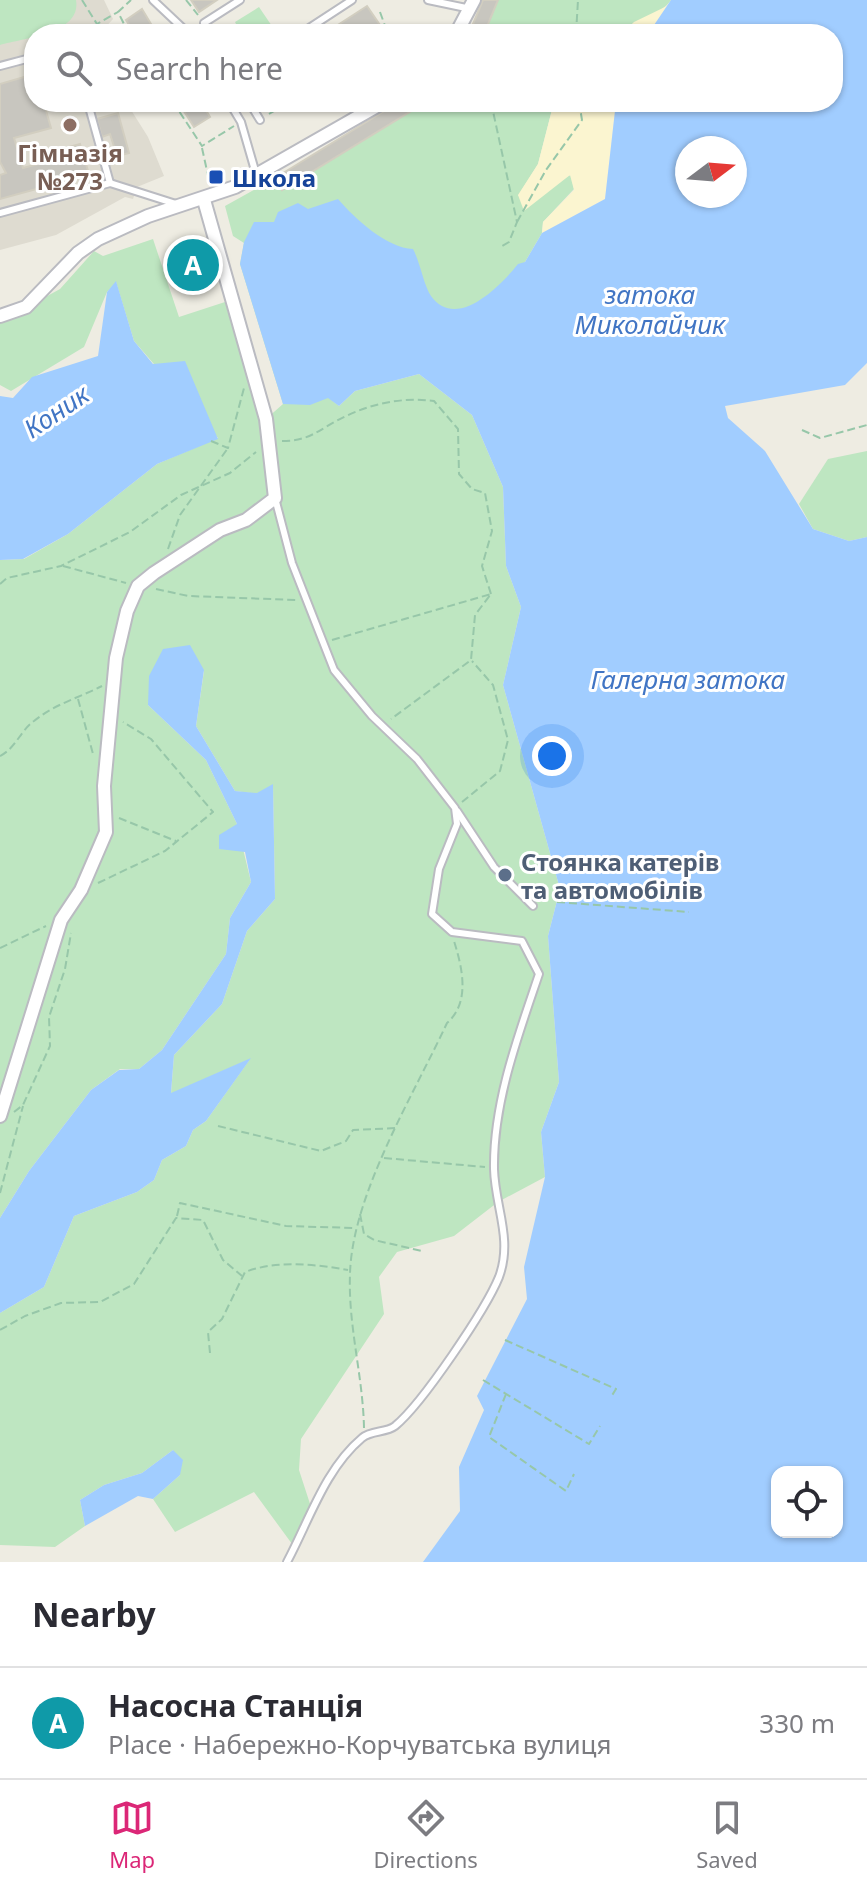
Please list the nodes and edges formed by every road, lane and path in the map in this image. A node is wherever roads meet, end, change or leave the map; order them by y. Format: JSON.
{"nodes":[{"id":1,"x":82,"y":0,"type":"edge"},
{"id":2,"x":131,"y":0,"type":"edge"},
{"id":3,"x":153,"y":0,"type":"edge"},
{"id":4,"x":186,"y":0,"type":"edge"},
{"id":5,"x":240,"y":0,"type":"edge"},
{"id":6,"x":352,"y":0,"type":"edge"},
{"id":7,"x":428,"y":0,"type":"edge"},
{"id":8,"x":578,"y":0,"type":"edge"},
{"id":9,"x":472,"y":4,"type":"edge"},
{"id":10,"x":118,"y":12,"type":"junction"},
{"id":11,"x":380,"y":12,"type":"dead end"},
{"id":12,"x":204,"y":23,"type":"joint"},
{"id":13,"x":124,"y":24,"type":"edge"},
{"id":14,"x":178,"y":24,"type":"edge"},
{"id":15,"x":315,"y":24,"type":"edge"},
{"id":16,"x":384,"y":24,"type":"edge"},
{"id":17,"x":461,"y":24,"type":"edge"},
{"id":18,"x":577,"y":24,"type":"edge"},
{"id":19,"x":24,"y":60,"type":"edge"},
{"id":20,"x":0,"y":66,"type":"edge"},
{"id":21,"x":90,"y":112,"type":"edge"},
{"id":22,"x":180,"y":112,"type":"edge"},
{"id":23,"x":235,"y":112,"type":"edge"},
{"id":24,"x":255,"y":112,"type":"edge"},
{"id":25,"x":273,"y":112,"type":"edge"},
{"id":26,"x":366,"y":112,"type":"edge"},
{"id":27,"x":493,"y":112,"type":"edge"},
{"id":28,"x":581,"y":112,"type":"edge"},
{"id":29,"x":260,"y":120,"type":"joint"},
{"id":30,"x":241,"y":122,"type":"junction"},
{"id":31,"x":202,"y":146,"type":"junction"},
{"id":32,"x":256,"y":174,"type":"junction"},
{"id":33,"x":110,"y":183,"type":"junction"},
{"id":34,"x":211,"y":186,"type":"dead end"},
{"id":35,"x":204,"y":200,"type":"junction"},
{"id":36,"x":183,"y":206,"type":"junction"},
{"id":37,"x":0,"y":213,"type":"edge"},
{"id":38,"x":517,"y":222,"type":"junction"},
{"id":39,"x":499,"y":248,"type":"dead end"},
{"id":40,"x":0,"y":316,"type":"edge"},
{"id":41,"x":250,"y":364,"type":"junction"},
{"id":42,"x":867,"y":425,"type":"edge"},
{"id":43,"x":802,"y":430,"type":"dead end"},
{"id":44,"x":270,"y":440,"type":"junction"},
{"id":45,"x":211,"y":441,"type":"dead end"},
{"id":46,"x":228,"y":448,"type":"junction"},
{"id":47,"x":198,"y":487,"type":"junction"},
{"id":48,"x":275,"y":498,"type":"junction"},
{"id":49,"x":61,"y":566,"type":"junction"},
{"id":50,"x":162,"y":568,"type":"junction"},
{"id":51,"x":0,"y":584,"type":"edge"},
{"id":52,"x":138,"y":586,"type":"junction"},
{"id":53,"x":491,"y":594,"type":"junction"},
{"id":54,"x":306,"y":599,"type":"junction"},
{"id":55,"x":323,"y":642,"type":"junction"},
{"id":56,"x":471,"y":660,"type":"junction"},
{"id":57,"x":114,"y":680,"type":"junction"},
{"id":58,"x":78,"y":698,"type":"junction"},
{"id":59,"x":111,"y":715,"type":"junction"},
{"id":60,"x":382,"y":725,"type":"junction"},
{"id":61,"x":0,"y":756,"type":"edge"},
{"id":62,"x":95,"y":761,"type":"dead end"},
{"id":63,"x":104,"y":805,"type":"junction"},
{"id":64,"x":455,"y":808,"type":"junction"},
{"id":65,"x":177,"y":841,"type":"junction"},
{"id":66,"x":81,"y":890,"type":"junction"},
{"id":67,"x":557,"y":902,"type":"dead end"},
{"id":68,"x":533,"y":906,"type":"dead end"},
{"id":69,"x":689,"y":912,"type":"dead end"},
{"id":70,"x":67,"y":920,"type":"junction"},
{"id":71,"x":452,"y":932,"type":"junction"},
{"id":72,"x":0,"y":948,"type":"edge"},
{"id":73,"x":23,"y":1105,"type":"junction"},
{"id":74,"x":6,"y":1115,"type":"edge"},
{"id":75,"x":218,"y":1126,"type":"dead end"},
{"id":76,"x":398,"y":1128,"type":"junction"},
{"id":77,"x":384,"y":1158,"type":"junction"},
{"id":78,"x":494,"y":1168,"type":"junction"},
{"id":79,"x":0,"y":1193,"type":"edge"},
{"id":80,"x":360,"y":1213,"type":"junction"},
{"id":81,"x":176,"y":1218,"type":"junction"},
{"id":82,"x":355,"y":1228,"type":"junction"},
{"id":83,"x":422,"y":1251,"type":"dead end"},
{"id":84,"x":350,"y":1270,"type":"junction"},
{"id":85,"x":242,"y":1276,"type":"junction"},
{"id":86,"x":0,"y":1330,"type":"edge"},
{"id":87,"x":505,"y":1340,"type":"dead end"},
{"id":88,"x":210,"y":1353,"type":"dead end"},
{"id":89,"x":483,"y":1380,"type":"dead end"},
{"id":90,"x":506,"y":1394,"type":"junction"},
{"id":91,"x":611,"y":1397,"type":"dead end"},
{"id":92,"x":600,"y":1426,"type":"dead end"},
{"id":93,"x":364,"y":1435,"type":"junction"},
{"id":94,"x":574,"y":1474,"type":"dead end"},
{"id":95,"x":287,"y":1562,"type":"edge"}],
"edges":[{"from":1,"to":10,"type":"path"},
{"from":2,"to":10,"type":"path"},
{"from":3,"to":14,"type":"lane"},
{"from":4,"to":12,"type":"path"},
{"from":5,"to":12,"type":"lane"},
{"from":6,"to":15,"type":"lane"},
{"from":7,"to":9,"type":"lane"},
{"from":8,"to":18,"type":"path"},
{"from":9,"to":17,"type":"street"},
{"from":10,"to":13,"type":"path"},
{"from":11,"to":16,"type":"path"},
{"from":19,"to":20,"type":"lane"},
{"from":21,"to":33,"type":"lane"},
{"from":22,"to":31,"type":"path"},
{"from":23,"to":30,"type":"lane"},
{"from":24,"to":29,"type":"lane"},
{"from":25,"to":29,"type":"path"},
{"from":26,"to":32,"type":"street"},
{"from":27,"to":38,"type":"path"},
{"from":28,"to":38,"type":"path"},
{"from":30,"to":31,"type":"path"},
{"from":30,"to":32,"type":"lane"},
{"from":31,"to":34,"type":"path"},
{"from":32,"to":35,"type":"street"},
{"from":33,"to":36,"type":"lane"},
{"from":33,"to":37,"type":"lane"},
{"from":35,"to":36,"type":"street"},
{"from":35,"to":41,"type":"street"},
{"from":36,"to":40,"type":"street"},
{"from":38,"to":39,"type":"path"},
{"from":41,"to":44,"type":"street"},
{"from":41,"to":46,"type":"path"},
{"from":42,"to":43,"type":"path"},
{"from":44,"to":47,"type":"path"},
{"from":44,"to":48,"type":"street"},
{"from":44,"to":53,"type":"path"},
{"from":45,"to":46,"type":"path"},
{"from":46,"to":47,"type":"path"},
{"from":47,"to":49,"type":"path"},
{"from":47,"to":50,"type":"path"},
{"from":48,"to":50,"type":"street"},
{"from":48,"to":54,"type":"lane"},
{"from":49,"to":51,"type":"path"},
{"from":49,"to":52,"type":"path"},
{"from":50,"to":52,"type":"street"},
{"from":52,"to":54,"type":"path"},
{"from":52,"to":57,"type":"street"},
{"from":53,"to":55,"type":"path"},
{"from":53,"to":56,"type":"path"},
{"from":54,"to":55,"type":"lane"},
{"from":55,"to":60,"type":"lane"},
{"from":56,"to":60,"type":"path"},
{"from":56,"to":64,"type":"path"},
{"from":57,"to":58,"type":"path"},
{"from":57,"to":59,"type":"street"},
{"from":58,"to":61,"type":"path"},
{"from":58,"to":62,"type":"path"},
{"from":59,"to":63,"type":"street"},
{"from":59,"to":65,"type":"path"},
{"from":60,"to":64,"type":"lane"},
{"from":63,"to":65,"type":"path"},
{"from":63,"to":66,"type":"street"},
{"from":64,"to":68,"type":"lane"},
{"from":64,"to":71,"type":"lane"},
{"from":65,"to":66,"type":"path"},
{"from":66,"to":70,"type":"street"},
{"from":67,"to":69,"type":"path"},
{"from":70,"to":72,"type":"path"},
{"from":70,"to":73,"type":"path"},
{"from":70,"to":74,"type":"street"},
{"from":71,"to":76,"type":"path"},
{"from":71,"to":78,"type":"lane"},
{"from":73,"to":74,"type":"path"},
{"from":73,"to":79,"type":"path"},
{"from":75,"to":76,"type":"path"},
{"from":76,"to":77,"type":"path"},
{"from":77,"to":78,"type":"path"},
{"from":77,"to":80,"type":"path"},
{"from":78,"to":93,"type":"lane"},
{"from":80,"to":82,"type":"path"},
{"from":80,"to":83,"type":"path"},
{"from":81,"to":82,"type":"path"},
{"from":81,"to":85,"type":"path"},
{"from":81,"to":86,"type":"path"},
{"from":82,"to":84,"type":"path"},
{"from":84,"to":85,"type":"path"},
{"from":84,"to":93,"type":"path"},
{"from":85,"to":88,"type":"path"},
{"from":87,"to":91,"type":"path"},
{"from":89,"to":90,"type":"path"},
{"from":90,"to":92,"type":"path"},
{"from":90,"to":94,"type":"path"},
{"from":93,"to":95,"type":"lane"}]}
